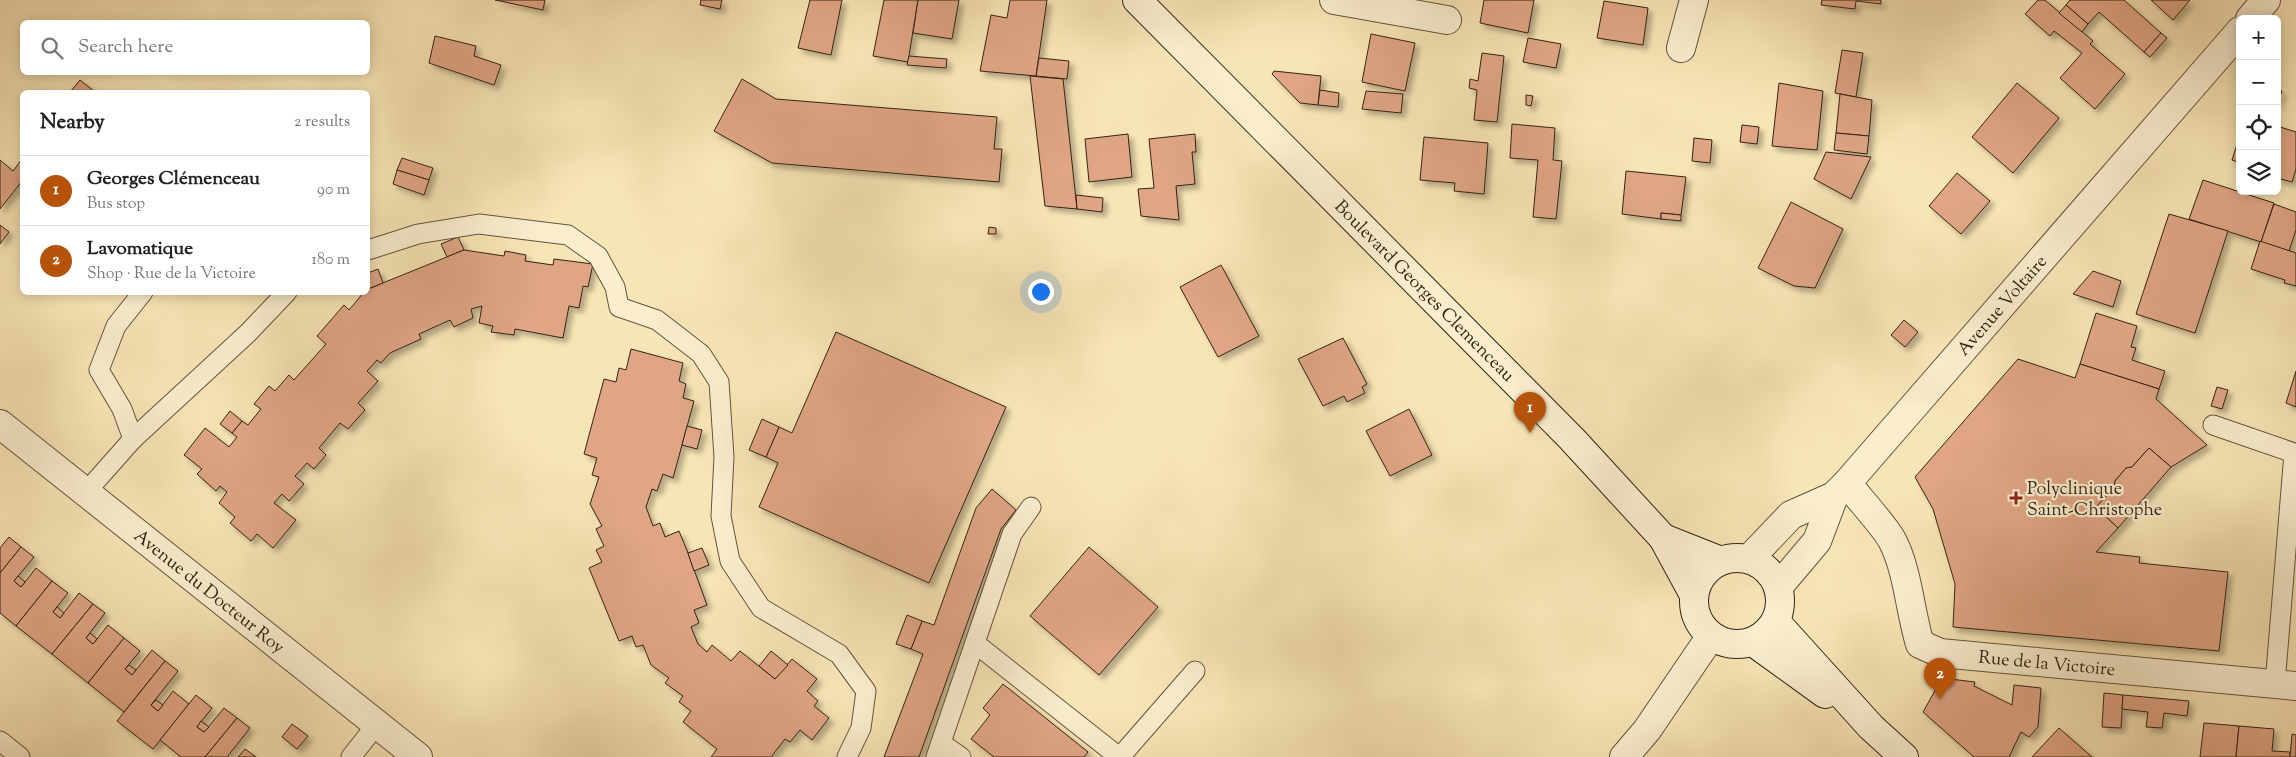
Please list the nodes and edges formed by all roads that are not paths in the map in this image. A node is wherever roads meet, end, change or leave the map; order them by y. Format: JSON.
{"nodes":[{"id":1,"x":1334,"y":0,"type":"edge"},
{"id":2,"x":1694,"y":0,"type":"edge"},
{"id":3,"x":2266,"y":0,"type":"edge"},
{"id":4,"x":1140,"y":1,"type":"edge"},
{"id":5,"x":2253,"y":15,"type":"edge"},
{"id":6,"x":1447,"y":20,"type":"dead end"},
{"id":7,"x":2236,"y":36,"type":"edge"},
{"id":8,"x":1681,"y":48,"type":"dead end"},
{"id":9,"x":370,"y":249,"type":"edge"},
{"id":10,"x":141,"y":295,"type":"edge"},
{"id":11,"x":284,"y":295,"type":"edge"},
{"id":12,"x":0,"y":424,"type":"edge"},
{"id":13,"x":2213,"y":426,"type":"dead end"},
{"id":14,"x":133,"y":439,"type":"junction"},
{"id":15,"x":1840,"y":489,"type":"junction"},
{"id":16,"x":86,"y":492,"type":"junction"},
{"id":17,"x":1031,"y":507,"type":"dead end"},
{"id":18,"x":1662,"y":538,"type":"junction"},
{"id":19,"x":1749,"y":559,"type":"junction"},
{"id":20,"x":1721,"y":560,"type":"junction"},
{"id":21,"x":1779,"y":586,"type":"junction"},
{"id":22,"x":1694,"y":595,"type":"junction"},
{"id":23,"x":1776,"y":622,"type":"junction"},
{"id":24,"x":1711,"y":636,"type":"junction"},
{"id":25,"x":1753,"y":642,"type":"junction"},
{"id":26,"x":976,"y":644,"type":"junction"},
{"id":27,"x":1195,"y":670,"type":"dead end"},
{"id":28,"x":2285,"y":685,"type":"edge"},
{"id":29,"x":377,"y":724,"type":"junction"},
{"id":30,"x":1870,"y":727,"type":"junction"},
{"id":31,"x":0,"y":741,"type":"edge"},
{"id":32,"x":938,"y":750,"type":"edge"},
{"id":33,"x":20,"y":757,"type":"edge"},
{"id":34,"x":351,"y":757,"type":"edge"},
{"id":35,"x":418,"y":757,"type":"edge"},
{"id":36,"x":847,"y":757,"type":"edge"},
{"id":37,"x":961,"y":757,"type":"edge"},
{"id":38,"x":1120,"y":757,"type":"edge"},
{"id":39,"x":1624,"y":757,"type":"edge"},
{"id":40,"x":1904,"y":757,"type":"edge"}],
"edges":[{"from":1,"to":6,"type":"street"},
{"from":2,"to":8,"type":"street"},
{"from":3,"to":5,"type":"street"},
{"from":4,"to":18,"type":"street","name":"Boulevard Georges Clemenceau"},
{"from":7,"to":15,"type":"street","name":"Avenue Voltaire"},
{"from":9,"to":36,"type":"lane"},
{"from":10,"to":14,"type":"lane"},
{"from":11,"to":14,"type":"lane"},
{"from":12,"to":16,"type":"street","name":"Avenue du Docteur Roy"},
{"from":13,"to":28,"type":"lane"},
{"from":14,"to":16,"type":"lane"},
{"from":15,"to":19,"type":"street","name":"Avenue Voltaire"},
{"from":15,"to":21,"type":"street"},
{"from":15,"to":28,"type":"street","name":"Rue de la Victoire"},
{"from":16,"to":29,"type":"street","name":"Avenue du Docteur Roy"},
{"from":17,"to":26,"type":"lane"},
{"from":18,"to":20,"type":"street"},
{"from":18,"to":22,"type":"street","name":"Boulevard Georges Clemenceau"},
{"from":19,"to":20,"type":"street"},
{"from":19,"to":21,"type":"street"},
{"from":20,"to":22,"type":"street"},
{"from":21,"to":23,"type":"street"},
{"from":22,"to":24,"type":"street"},
{"from":23,"to":25,"type":"street"},
{"from":23,"to":30,"type":"street"},
{"from":24,"to":25,"type":"street"},
{"from":24,"to":39,"type":"street"},
{"from":25,"to":30,"type":"street"},
{"from":26,"to":32,"type":"lane"},
{"from":26,"to":38,"type":"lane"},
{"from":27,"to":38,"type":"lane"},
{"from":29,"to":34,"type":"lane"},
{"from":29,"to":35,"type":"street","name":"Avenue du Docteur Roy"},
{"from":30,"to":40,"type":"street"},
{"from":31,"to":33,"type":"lane"},
{"from":32,"to":37,"type":"lane"}]}
